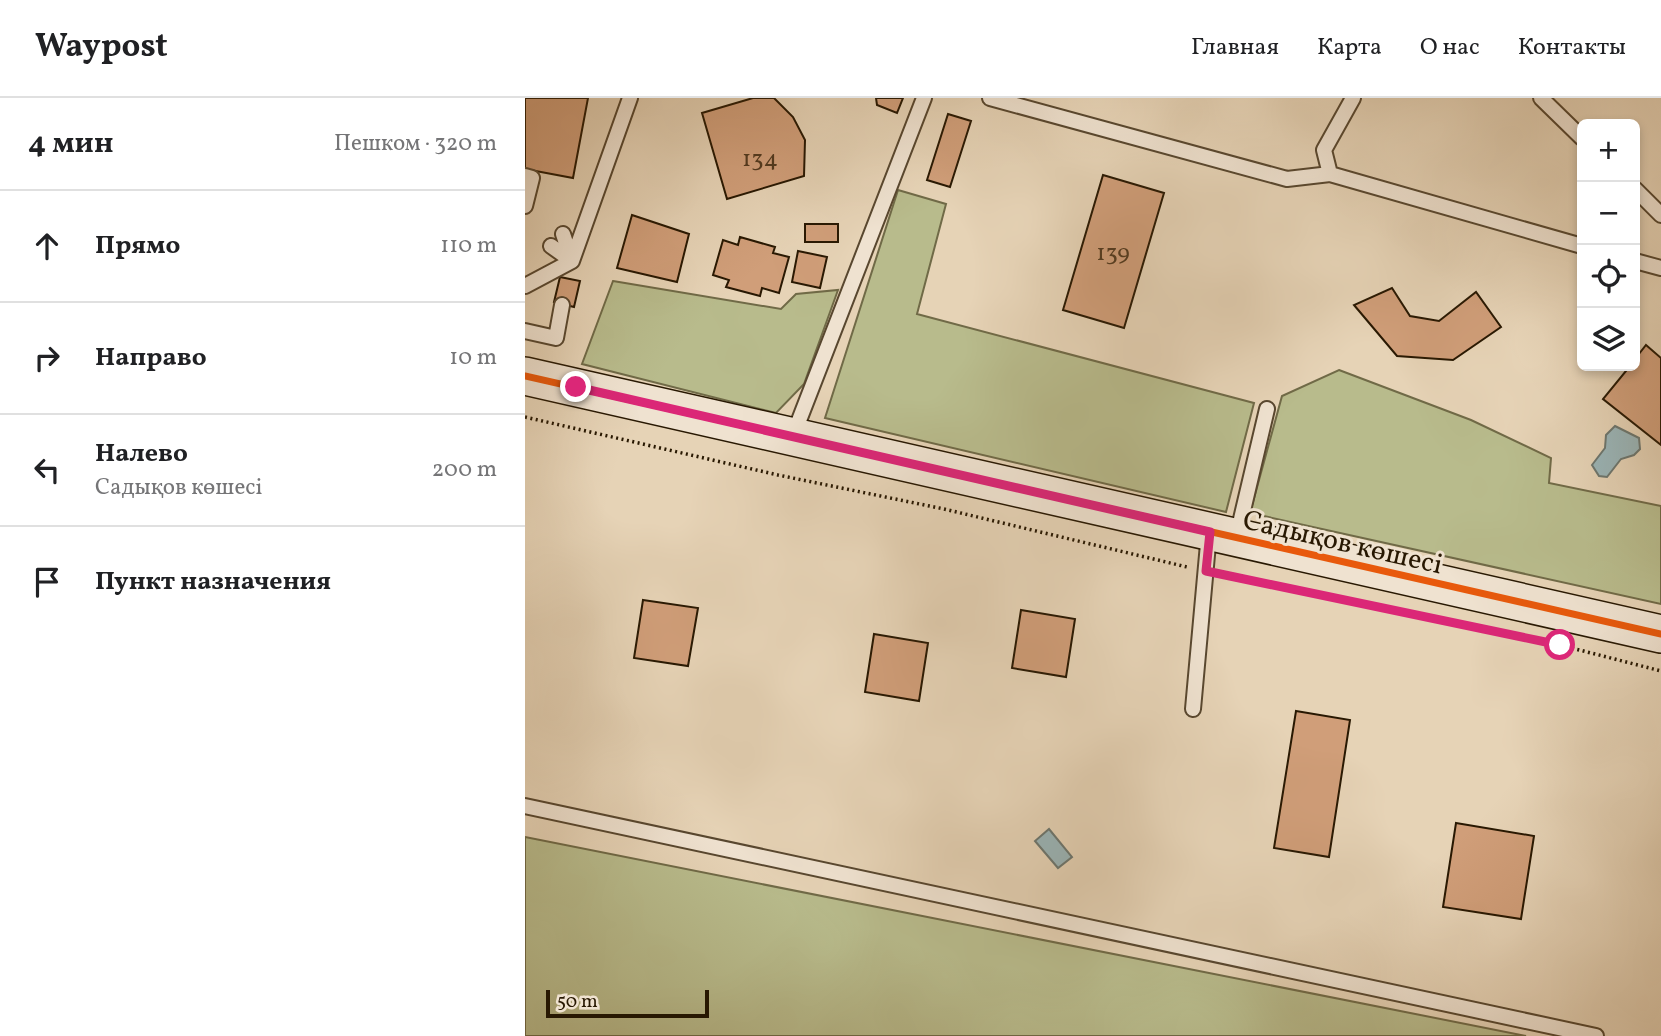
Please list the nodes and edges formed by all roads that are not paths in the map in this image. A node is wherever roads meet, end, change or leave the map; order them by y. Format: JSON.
{"nodes":[{"id":1,"x":631,"y":98,"type":"edge"},
{"id":2,"x":924,"y":98,"type":"edge"},
{"id":3,"x":990,"y":98,"type":"edge"},
{"id":4,"x":1353,"y":98,"type":"edge"},
{"id":5,"x":1541,"y":98,"type":"edge"},
{"id":6,"x":1577,"y":133,"type":"edge"},
{"id":7,"x":1330,"y":174,"type":"junction"},
{"id":8,"x":525,"y":176,"type":"edge"},
{"id":9,"x":1640,"y":194,"type":"edge"},
{"id":10,"x":525,"y":206,"type":"edge"},
{"id":11,"x":1661,"y":215,"type":"edge"},
{"id":12,"x":563,"y":234,"type":"dead end"},
{"id":13,"x":1578,"y":245,"type":"edge"},
{"id":14,"x":551,"y":246,"type":"dead end"},
{"id":15,"x":572,"y":261,"type":"junction"},
{"id":16,"x":1640,"y":262,"type":"edge"},
{"id":17,"x":1661,"y":268,"type":"edge"},
{"id":18,"x":525,"y":286,"type":"edge"},
{"id":19,"x":562,"y":305,"type":"dead end"},
{"id":20,"x":525,"y":331,"type":"edge"},
{"id":21,"x":525,"y":376,"type":"edge"},
{"id":22,"x":1267,"y":409,"type":"dead end"},
{"id":23,"x":792,"y":437,"type":"junction"},
{"id":24,"x":1223,"y":535,"type":"junction"},
{"id":25,"x":1661,"y":634,"type":"edge"},
{"id":26,"x":1193,"y":709,"type":"dead end"},
{"id":27,"x":525,"y":806,"type":"edge"},
{"id":28,"x":1596,"y":1036,"type":"edge"}],
"edges":[{"from":1,"to":15,"type":"lane"},
{"from":2,"to":23,"type":"lane"},
{"from":3,"to":7,"type":"lane"},
{"from":4,"to":7,"type":"lane"},
{"from":5,"to":6,"type":"lane"},
{"from":7,"to":13,"type":"lane"},
{"from":8,"to":10,"type":"lane"},
{"from":9,"to":11,"type":"lane"},
{"from":12,"to":15,"type":"lane"},
{"from":14,"to":15,"type":"lane"},
{"from":15,"to":18,"type":"lane"},
{"from":16,"to":17,"type":"lane"},
{"from":19,"to":20,"type":"lane"},
{"from":21,"to":23,"type":"street","name":"Садықов көшесі"},
{"from":22,"to":24,"type":"lane"},
{"from":23,"to":24,"type":"street","name":"Садықов көшесі"},
{"from":24,"to":25,"type":"street","name":"Садықов көшесі"},
{"from":24,"to":26,"type":"lane"},
{"from":27,"to":28,"type":"lane"}]}
